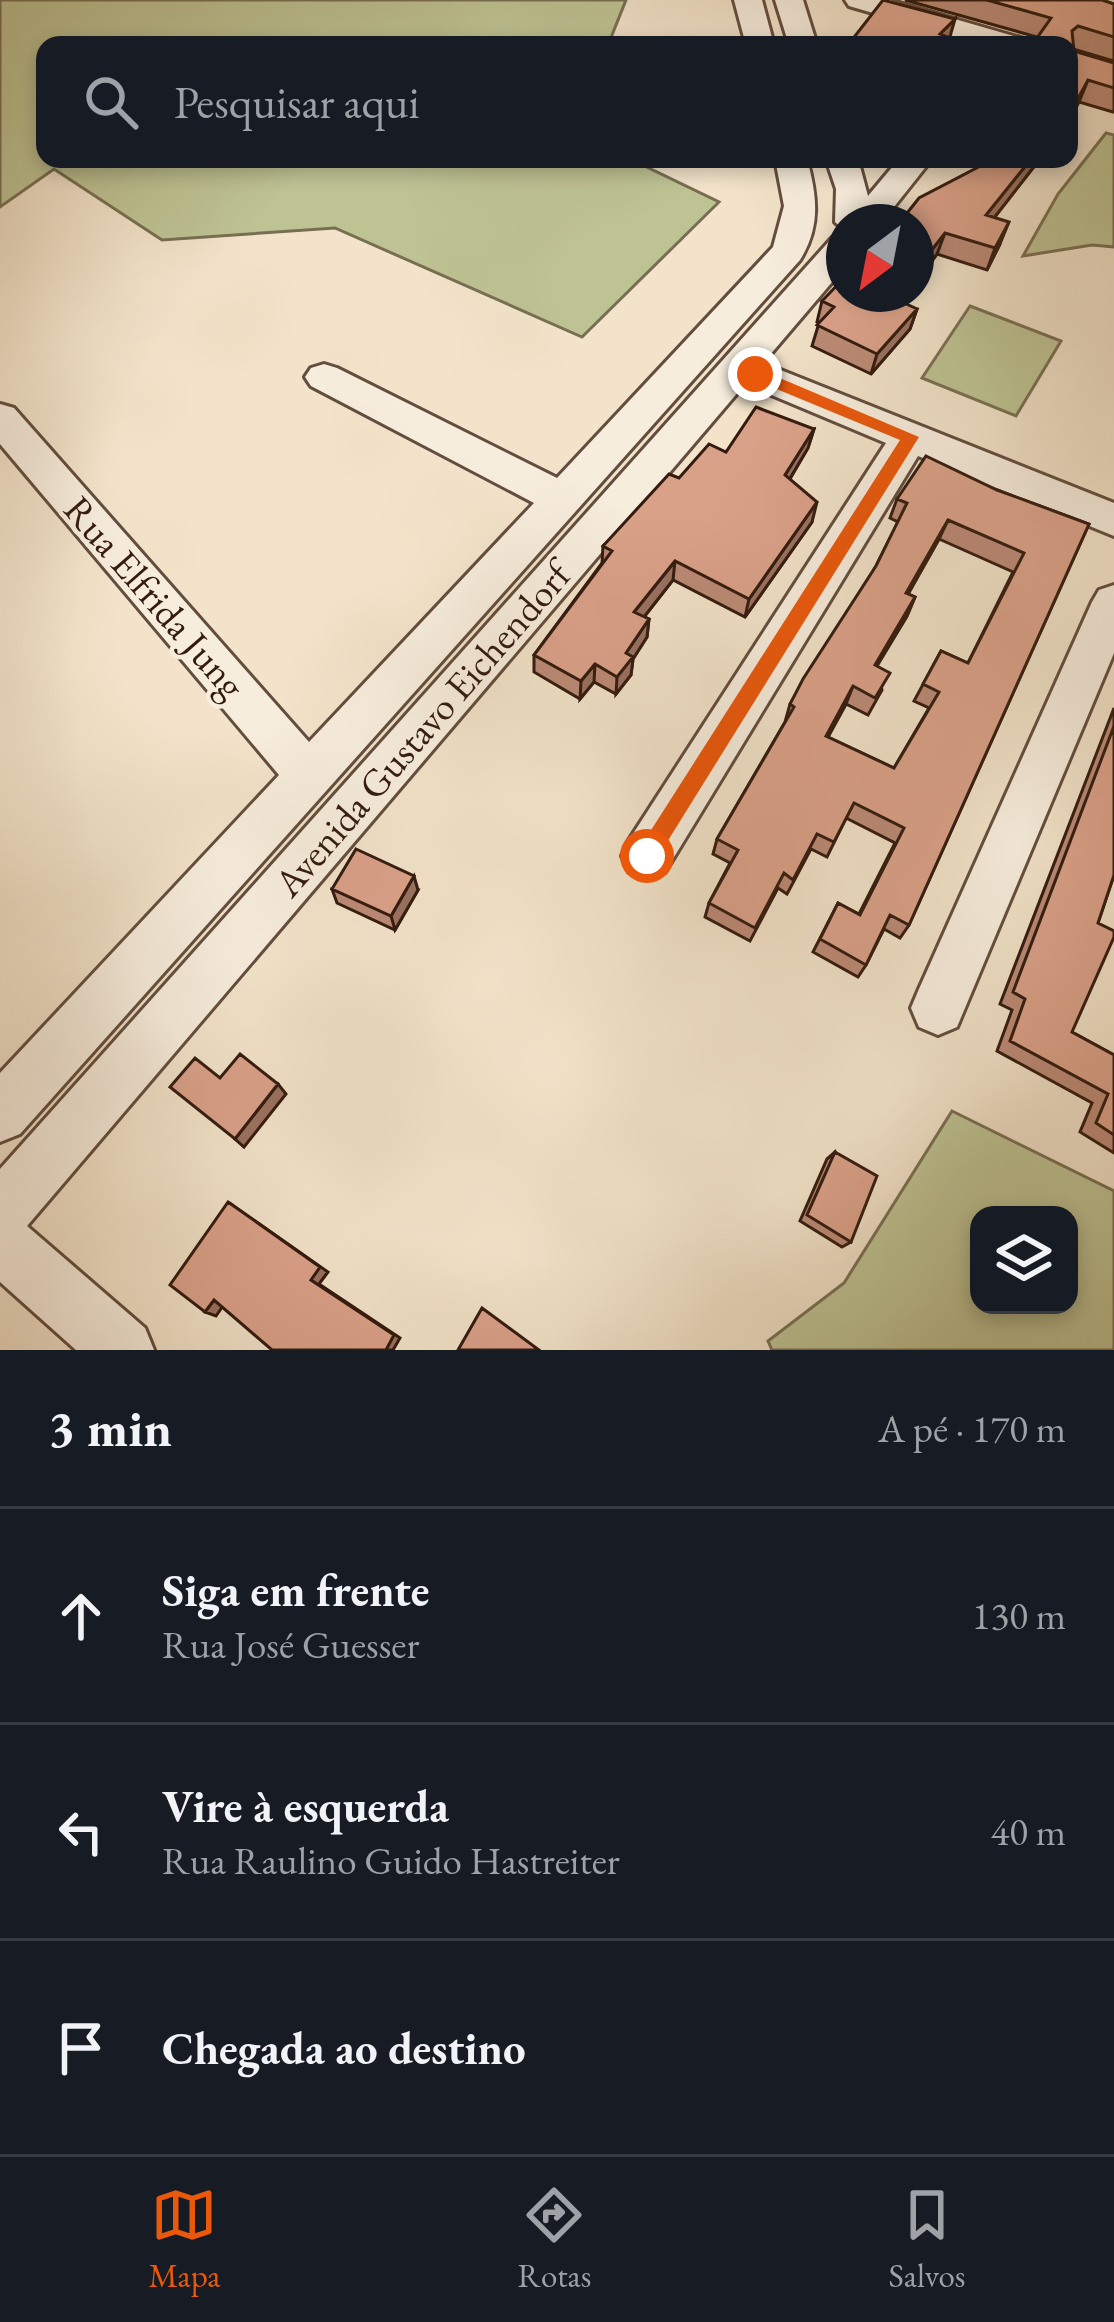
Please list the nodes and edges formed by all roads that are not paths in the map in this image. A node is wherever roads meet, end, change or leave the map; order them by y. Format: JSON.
{"nodes":[{"id":1,"x":748,"y":0,"type":"edge"},
{"id":2,"x":789,"y":0,"type":"edge"},
{"id":3,"x":869,"y":1,"type":"edge"},
{"id":4,"x":758,"y":36,"type":"edge"},
{"id":5,"x":800,"y":36,"type":"edge"},
{"id":6,"x":982,"y":36,"type":"edge"},
{"id":7,"x":793,"y":168,"type":"edge"},
{"id":8,"x":845,"y":168,"type":"edge"},
{"id":9,"x":909,"y":168,"type":"edge"},
{"id":10,"x":852,"y":204,"type":"edge"},
{"id":11,"x":879,"y":204,"type":"edge"},
{"id":12,"x":826,"y":267,"type":"edge"},
{"id":13,"x":738,"y":367,"type":"junction"},
{"id":14,"x":324,"y":377,"type":"dead end"},
{"id":15,"x":0,"y":418,"type":"edge"},
{"id":16,"x":910,"y":437,"type":"junction"},
{"id":17,"x":562,"y":499,"type":"junction"},
{"id":18,"x":1114,"y":520,"type":"edge"},
{"id":19,"x":1114,"y":602,"type":"edge"},
{"id":20,"x":385,"y":693,"type":"junction"},
{"id":21,"x":430,"y":720,"type":"junction"},
{"id":22,"x":309,"y":776,"type":"junction"},
{"id":23,"x":647,"y":856,"type":"dead end"},
{"id":24,"x":938,"y":1008,"type":"dead end"},
{"id":25,"x":0,"y":1114,"type":"edge"},
{"id":26,"x":0,"y":1214,"type":"edge"},
{"id":27,"x":0,"y":1242,"type":"edge"},
{"id":28,"x":123,"y":1350,"type":"edge"}],
"edges":[{"from":1,"to":4,"type":"street"},
{"from":2,"to":5,"type":"street"},
{"from":3,"to":6,"type":"street"},
{"from":7,"to":17,"type":"street","name":"Avenida Gustavo Eichendorf"},
{"from":8,"to":10,"type":"street"},
{"from":9,"to":11,"type":"street"},
{"from":12,"to":13,"type":"street","name":"Avenida Gustavo Eichendorf"},
{"from":13,"to":16,"type":"street"},
{"from":13,"to":21,"type":"street","name":"Avenida Gustavo Eichendorf"},
{"from":14,"to":17,"type":"street"},
{"from":15,"to":22,"type":"street","name":"Rua Elfrida Jung"},
{"from":16,"to":18,"type":"street"},
{"from":16,"to":23,"type":"street"},
{"from":17,"to":20,"type":"street","name":"Avenida Gustavo Eichendorf"},
{"from":19,"to":24,"type":"street"},
{"from":20,"to":21,"type":"street"},
{"from":20,"to":22,"type":"street","name":"Avenida Gustavo Eichendorf"},
{"from":21,"to":26,"type":"street","name":"Avenida Gustavo Eichendorf"},
{"from":22,"to":25,"type":"street","name":"Avenida Gustavo Eichendorf"},
{"from":27,"to":28,"type":"street"}]}
